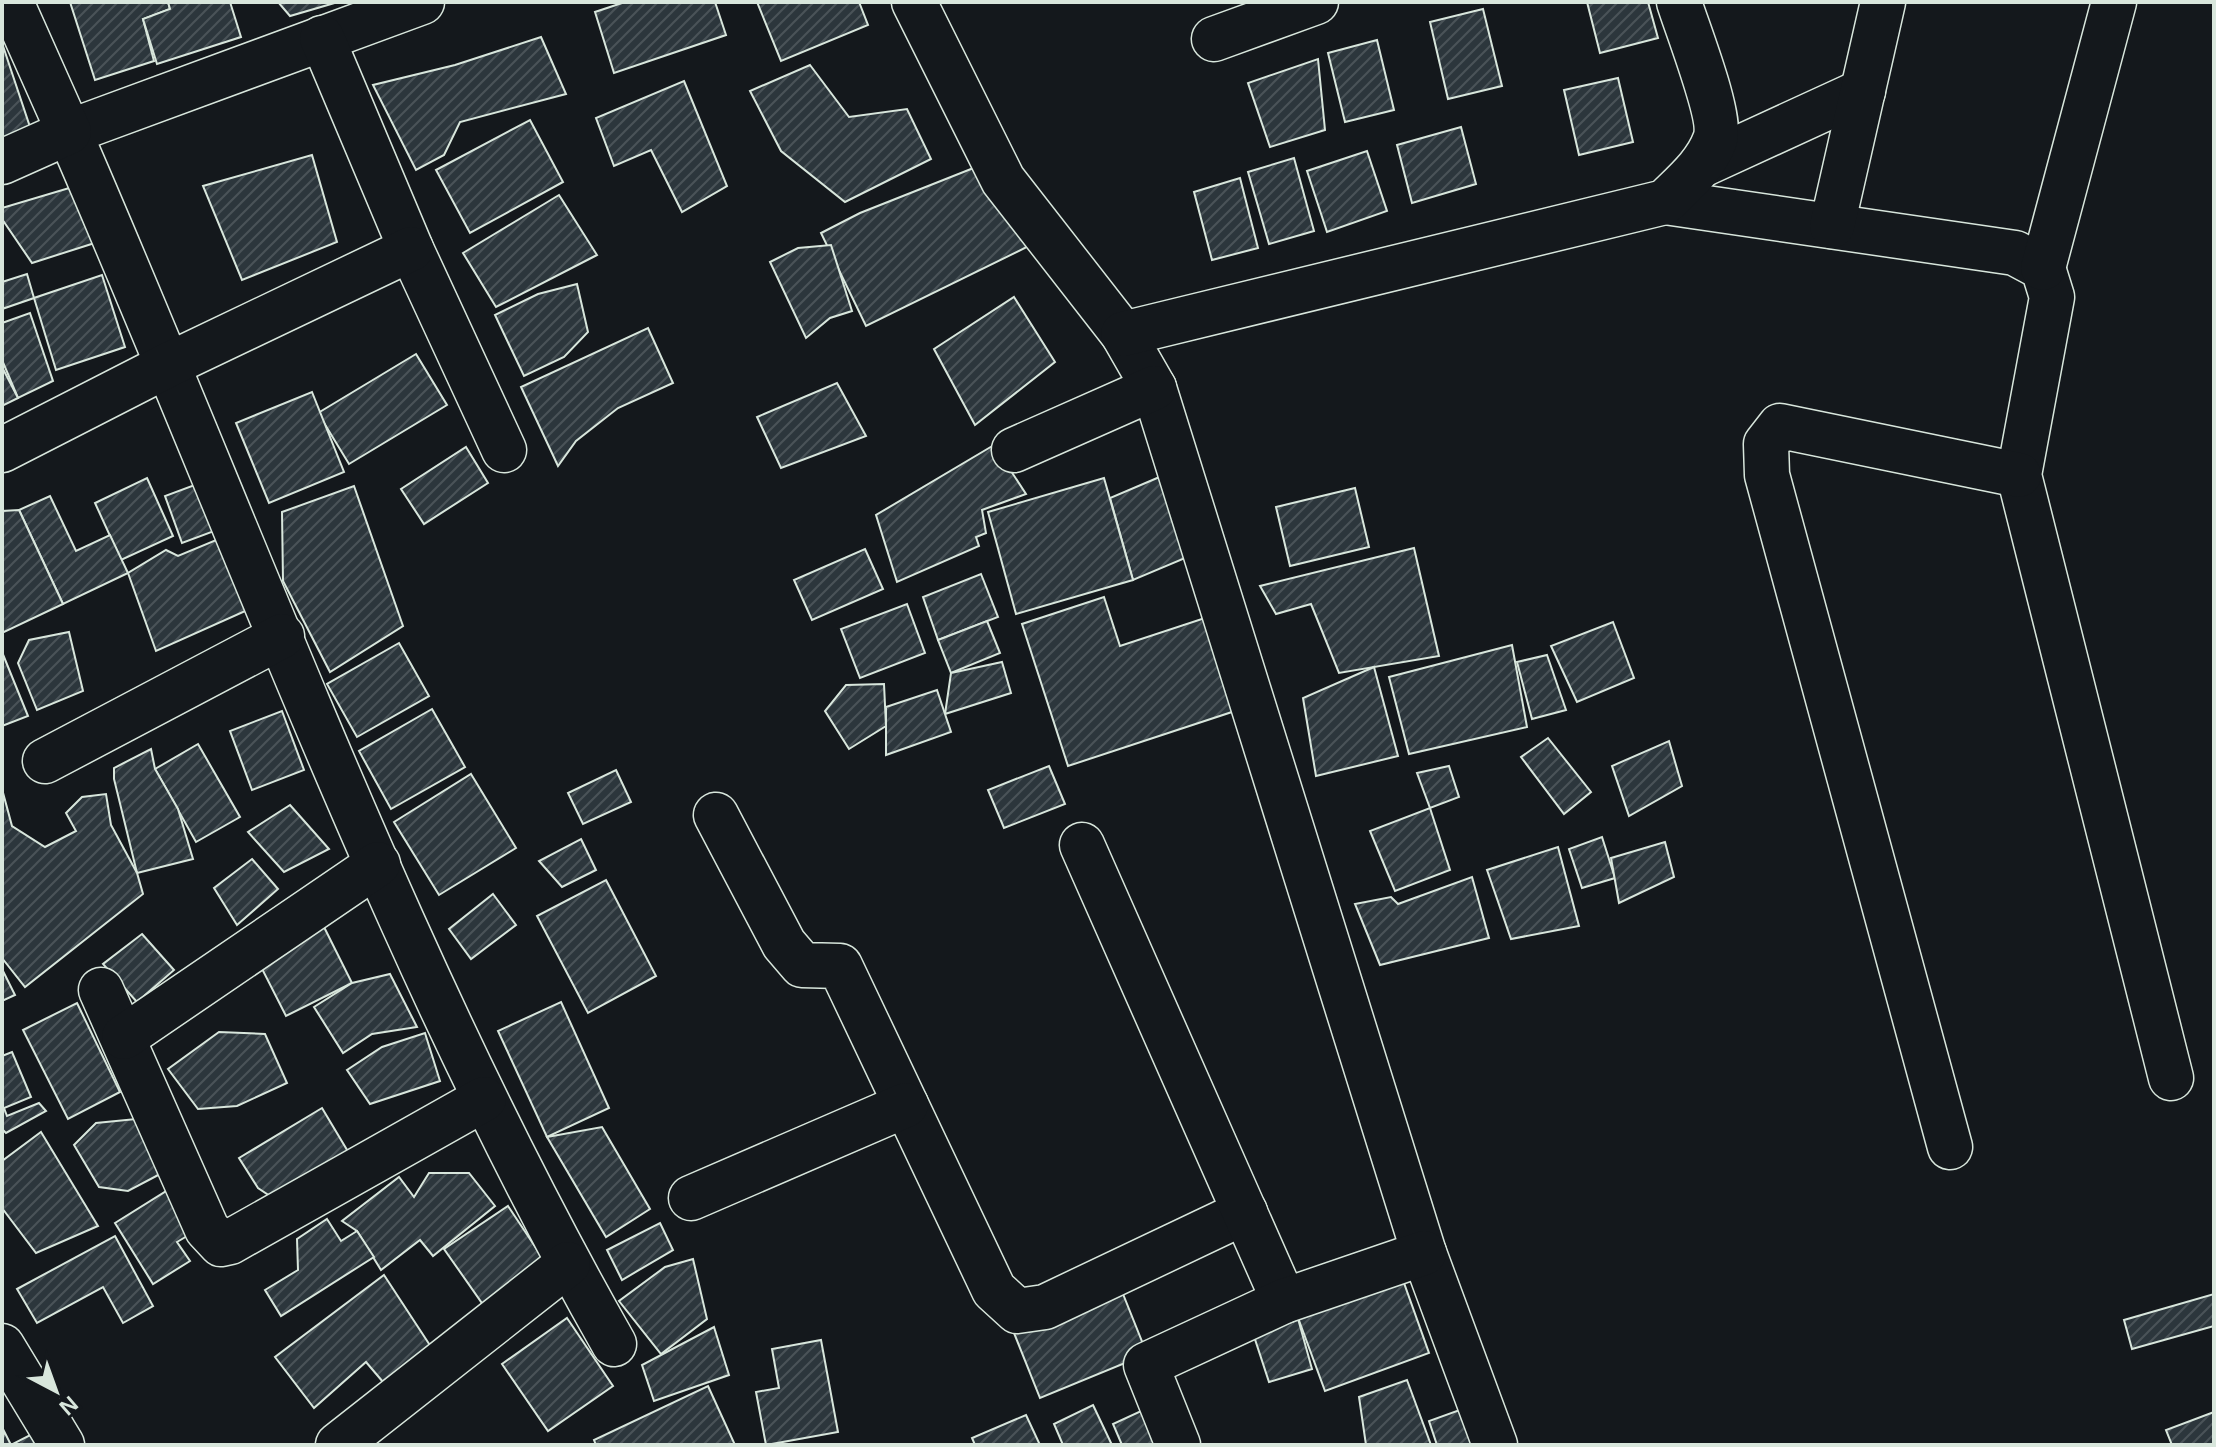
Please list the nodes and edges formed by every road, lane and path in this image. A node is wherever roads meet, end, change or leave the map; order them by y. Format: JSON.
{"nodes":[{"id":1,"x":11,"y":2,"type":"edge"},
{"id":2,"x":422,"y":2,"type":"edge"},
{"id":3,"x":914,"y":2,"type":"edge"},
{"id":4,"x":1316,"y":2,"type":"edge"},
{"id":5,"x":1679,"y":2,"type":"edge"},
{"id":6,"x":1883,"y":2,"type":"edge"},
{"id":7,"x":2114,"y":2,"type":"edge"},
{"id":8,"x":322,"y":38,"type":"junction"},
{"id":9,"x":1214,"y":39,"type":"dead end"},
{"id":10,"x":1863,"y":91,"type":"junction"},
{"id":11,"x":69,"y":132,"type":"junction"},
{"id":12,"x":2,"y":162,"type":"edge"},
{"id":13,"x":1702,"y":165,"type":"junction"},
{"id":14,"x":1665,"y":202,"type":"junction"},
{"id":15,"x":1832,"y":226,"type":"junction"},
{"id":16,"x":411,"y":249,"type":"junction"},
{"id":17,"x":2043,"y":268,"type":"junction"},
{"id":18,"x":1123,"y":334,"type":"junction"},
{"id":19,"x":170,"y":364,"type":"junction"},
{"id":20,"x":1154,"y":388,"type":"junction"},
{"id":21,"x":2,"y":450,"type":"edge"},
{"id":22,"x":504,"y":450,"type":"dead end"},
{"id":23,"x":1014,"y":450,"type":"dead end"},
{"id":24,"x":2019,"y":475,"type":"junction"},
{"id":25,"x":282,"y":636,"type":"junction"},
{"id":26,"x":45,"y":761,"type":"dead end"},
{"id":27,"x":716,"y":815,"type":"dead end"},
{"id":28,"x":1082,"y":845,"type":"dead end"},
{"id":29,"x":378,"y":864,"type":"junction"},
{"id":30,"x":101,"y":990,"type":"dead end"},
{"id":31,"x":124,"y":1037,"type":"junction"},
{"id":32,"x":2171,"y":1078,"type":"dead end"},
{"id":33,"x":484,"y":1099,"type":"junction"},
{"id":34,"x":906,"y":1105,"type":"junction"},
{"id":35,"x":1950,"y":1147,"type":"dead end"},
{"id":36,"x":691,"y":1198,"type":"dead end"},
{"id":37,"x":1245,"y":1212,"type":"junction"},
{"id":38,"x":1424,"y":1253,"type":"junction"},
{"id":39,"x":568,"y":1264,"type":"junction"},
{"id":40,"x":1284,"y":1301,"type":"junction"},
{"id":41,"x":614,"y":1344,"type":"dead end"},
{"id":42,"x":2,"y":1346,"type":"edge"},
{"id":43,"x":62,"y":1445,"type":"edge"},
{"id":44,"x":338,"y":1445,"type":"edge"},
{"id":45,"x":1178,"y":1445,"type":"edge"},
{"id":46,"x":1495,"y":1445,"type":"edge"}],
"edges":[{"from":1,"to":11,"type":"street"},
{"from":2,"to":8,"type":"street"},
{"from":3,"to":18,"type":"street"},
{"from":4,"to":9,"type":"street"},
{"from":5,"to":13,"type":"street"},
{"from":6,"to":10,"type":"street"},
{"from":7,"to":17,"type":"street"},
{"from":8,"to":11,"type":"street"},
{"from":8,"to":16,"type":"street"},
{"from":10,"to":13,"type":"street"},
{"from":10,"to":15,"type":"street"},
{"from":11,"to":12,"type":"street"},
{"from":11,"to":19,"type":"street"},
{"from":13,"to":14,"type":"street"},
{"from":14,"to":15,"type":"street"},
{"from":14,"to":18,"type":"street"},
{"from":15,"to":17,"type":"street"},
{"from":16,"to":19,"type":"street"},
{"from":16,"to":22,"type":"street"},
{"from":17,"to":24,"type":"street"},
{"from":18,"to":20,"type":"street"},
{"from":19,"to":21,"type":"street"},
{"from":19,"to":25,"type":"street"},
{"from":20,"to":23,"type":"street"},
{"from":20,"to":38,"type":"street"},
{"from":24,"to":32,"type":"street"},
{"from":24,"to":35,"type":"street"},
{"from":25,"to":26,"type":"street"},
{"from":25,"to":29,"type":"street"},
{"from":27,"to":34,"type":"street"},
{"from":28,"to":37,"type":"street"},
{"from":29,"to":31,"type":"street"},
{"from":29,"to":33,"type":"street"},
{"from":30,"to":31,"type":"street"},
{"from":31,"to":33,"type":"street"},
{"from":33,"to":39,"type":"street"},
{"from":34,"to":36,"type":"street"},
{"from":34,"to":37,"type":"street"},
{"from":37,"to":40,"type":"street"},
{"from":38,"to":40,"type":"street"},
{"from":38,"to":46,"type":"street"},
{"from":39,"to":41,"type":"street"},
{"from":39,"to":44,"type":"street"},
{"from":40,"to":45,"type":"street"},
{"from":42,"to":43,"type":"street"}]}
